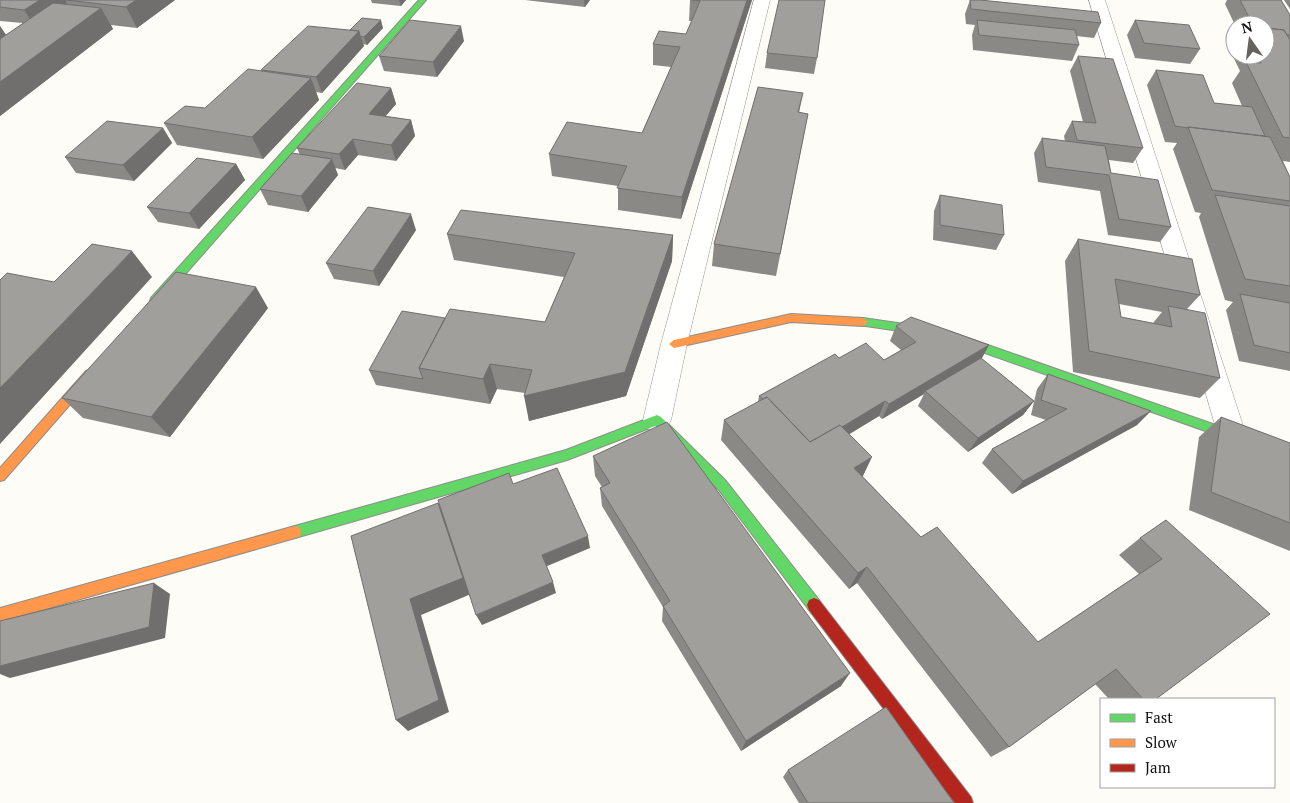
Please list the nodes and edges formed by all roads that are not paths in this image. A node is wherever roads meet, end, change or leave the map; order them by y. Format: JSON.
{"nodes":[{"id":1,"x":423,"y":0,"type":"edge"},
{"id":2,"x":762,"y":0,"type":"edge"},
{"id":3,"x":1097,"y":0,"type":"edge"},
{"id":4,"x":146,"y":312,"type":"edge"},
{"id":5,"x":674,"y":344,"type":"junction"},
{"id":6,"x":99,"y":364,"type":"edge"},
{"id":7,"x":657,"y":420,"type":"junction"},
{"id":8,"x":1232,"y":436,"type":"junction"},
{"id":9,"x":1290,"y":456,"type":"edge"},
{"id":10,"x":0,"y":476,"type":"edge"},
{"id":11,"x":0,"y":615,"type":"edge"},
{"id":12,"x":965,"y":803,"type":"edge"}],
"edges":[{"from":1,"to":4,"type":"street"},
{"from":2,"to":5,"type":"street"},
{"from":3,"to":8,"type":"street"},
{"from":5,"to":7,"type":"street"},
{"from":5,"to":8,"type":"street"},
{"from":6,"to":10,"type":"street"},
{"from":7,"to":11,"type":"street"},
{"from":7,"to":12,"type":"street"},
{"from":8,"to":9,"type":"street"}]}
